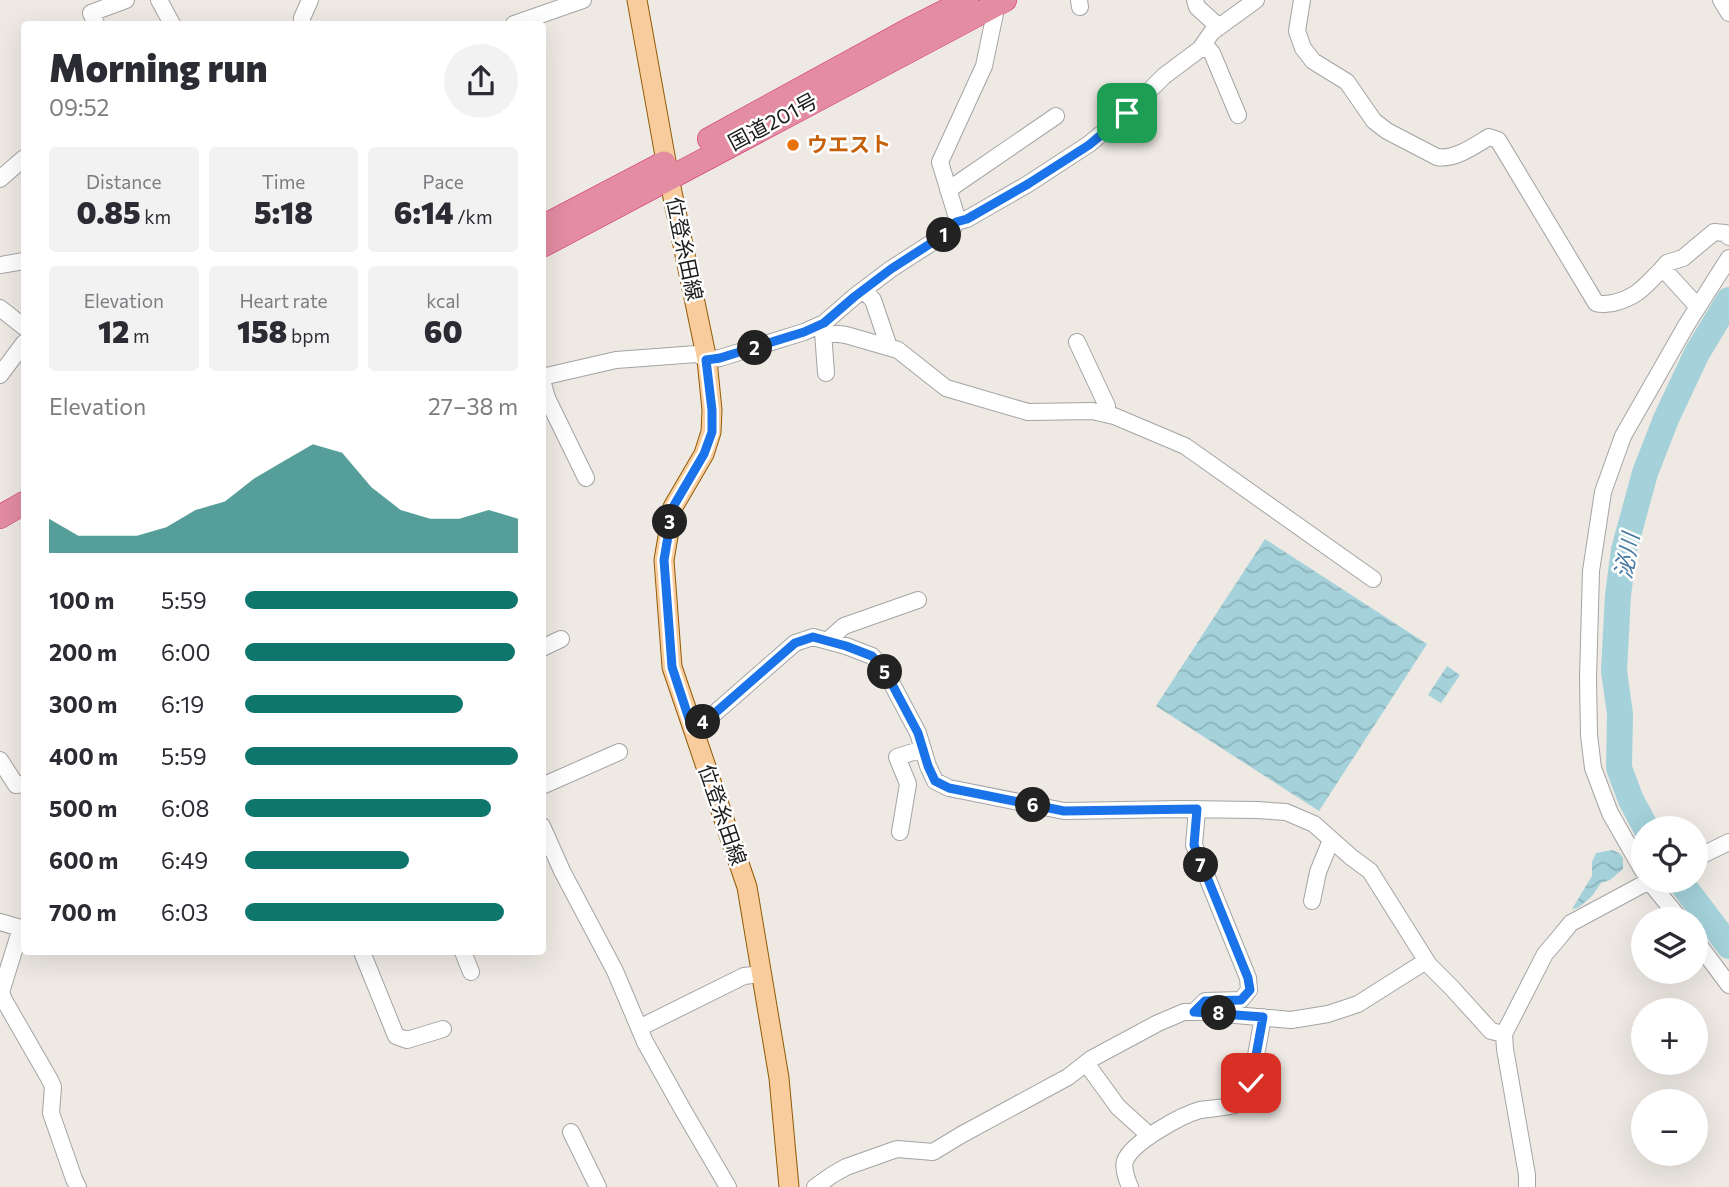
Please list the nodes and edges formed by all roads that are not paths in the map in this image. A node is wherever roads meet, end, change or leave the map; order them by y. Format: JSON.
{"nodes":[{"id":1,"x":126,"y":0,"type":"edge"},
{"id":2,"x":159,"y":0,"type":"edge"},
{"id":3,"x":310,"y":0,"type":"edge"},
{"id":4,"x":583,"y":0,"type":"edge"},
{"id":5,"x":637,"y":0,"type":"edge"},
{"id":6,"x":967,"y":0,"type":"edge"},
{"id":7,"x":1195,"y":0,"type":"edge"},
{"id":8,"x":1256,"y":0,"type":"edge"},
{"id":9,"x":1302,"y":0,"type":"edge"},
{"id":10,"x":1721,"y":0,"type":"edge"},
{"id":11,"x":1000,"y":1,"type":"edge"},
{"id":12,"x":1729,"y":13,"type":"edge"},
{"id":13,"x":95,"y":21,"type":"edge"},
{"id":14,"x":170,"y":21,"type":"edge"},
{"id":15,"x":302,"y":21,"type":"edge"},
{"id":16,"x":523,"y":21,"type":"edge"},
{"id":17,"x":1219,"y":27,"type":"junction"},
{"id":18,"x":1204,"y":44,"type":"junction"},
{"id":19,"x":1238,"y":115,"type":"dead end"},
{"id":20,"x":1056,"y":116,"type":"dead end"},
{"id":21,"x":21,"y":161,"type":"edge"},
{"id":22,"x":668,"y":170,"type":"junction"},
{"id":23,"x":0,"y":179,"type":"edge"},
{"id":24,"x":948,"y":190,"type":"junction"},
{"id":25,"x":956,"y":222,"type":"junction"},
{"id":26,"x":546,"y":225,"type":"edge"},
{"id":27,"x":1729,"y":237,"type":"edge"},
{"id":28,"x":546,"y":244,"type":"edge"},
{"id":29,"x":0,"y":248,"type":"edge"},
{"id":30,"x":1729,"y":258,"type":"edge"},
{"id":31,"x":21,"y":262,"type":"edge"},
{"id":32,"x":1,"y":265,"type":"edge"},
{"id":33,"x":1660,"y":271,"type":"junction"},
{"id":34,"x":863,"y":290,"type":"junction"},
{"id":35,"x":1698,"y":307,"type":"junction"},
{"id":36,"x":0,"y":308,"type":"edge"},
{"id":37,"x":21,"y":325,"type":"edge"},
{"id":38,"x":820,"y":329,"type":"junction"},
{"id":39,"x":1077,"y":342,"type":"dead end"},
{"id":40,"x":21,"y":347,"type":"edge"},
{"id":41,"x":889,"y":347,"type":"junction"},
{"id":42,"x":706,"y":360,"type":"junction"},
{"id":43,"x":826,"y":373,"type":"dead end"},
{"id":44,"x":0,"y":374,"type":"edge"},
{"id":45,"x":546,"y":377,"type":"edge"},
{"id":46,"x":546,"y":394,"type":"edge"},
{"id":47,"x":1107,"y":414,"type":"junction"},
{"id":48,"x":586,"y":478,"type":"dead end"},
{"id":49,"x":21,"y":505,"type":"edge"},
{"id":50,"x":0,"y":517,"type":"edge"},
{"id":51,"x":21,"y":521,"type":"edge"},
{"id":52,"x":0,"y":533,"type":"edge"},
{"id":53,"x":1373,"y":579,"type":"dead end"},
{"id":54,"x":918,"y":600,"type":"dead end"},
{"id":55,"x":561,"y":639,"type":"dead end"},
{"id":56,"x":827,"y":641,"type":"junction"},
{"id":57,"x":546,"y":646,"type":"edge"},
{"id":58,"x":692,"y":728,"type":"junction"},
{"id":59,"x":923,"y":749,"type":"junction"},
{"id":60,"x":619,"y":752,"type":"dead end"},
{"id":61,"x":0,"y":760,"type":"edge"},
{"id":62,"x":21,"y":784,"type":"edge"},
{"id":63,"x":546,"y":784,"type":"edge"},
{"id":64,"x":1197,"y":809,"type":"junction"},
{"id":65,"x":900,"y":832,"type":"dead end"},
{"id":66,"x":1331,"y":839,"type":"junction"},
{"id":67,"x":1729,"y":842,"type":"edge"},
{"id":68,"x":547,"y":851,"type":"edge"},
{"id":69,"x":1631,"y":851,"type":"edge"},
{"id":70,"x":1708,"y":852,"type":"edge"},
{"id":71,"x":1631,"y":887,"type":"edge"},
{"id":72,"x":1659,"y":893,"type":"edge"},
{"id":73,"x":1312,"y":901,"type":"dead end"},
{"id":74,"x":1670,"y":907,"type":"edge"},
{"id":75,"x":0,"y":922,"type":"edge"},
{"id":76,"x":21,"y":928,"type":"edge"},
{"id":77,"x":21,"y":935,"type":"edge"},
{"id":78,"x":363,"y":955,"type":"edge"},
{"id":79,"x":464,"y":955,"type":"edge"},
{"id":80,"x":1708,"y":957,"type":"edge"},
{"id":81,"x":1426,"y":961,"type":"junction"},
{"id":82,"x":471,"y":972,"type":"dead end"},
{"id":83,"x":761,"y":974,"type":"junction"},
{"id":84,"x":1729,"y":985,"type":"edge"},
{"id":85,"x":1194,"y":1012,"type":"junction"},
{"id":86,"x":1263,"y":1017,"type":"junction"},
{"id":87,"x":639,"y":1028,"type":"junction"},
{"id":88,"x":443,"y":1029,"type":"dead end"},
{"id":89,"x":1504,"y":1034,"type":"junction"},
{"id":90,"x":1086,"y":1063,"type":"junction"},
{"id":91,"x":571,"y":1132,"type":"dead end"},
{"id":92,"x":1150,"y":1136,"type":"junction"},
{"id":93,"x":78,"y":1187,"type":"edge"},
{"id":94,"x":598,"y":1187,"type":"edge"},
{"id":95,"x":728,"y":1187,"type":"edge"},
{"id":96,"x":789,"y":1187,"type":"edge"},
{"id":97,"x":815,"y":1187,"type":"edge"},
{"id":98,"x":1130,"y":1187,"type":"edge"},
{"id":99,"x":1527,"y":1187,"type":"edge"}],
"edges":[{"from":1,"to":13,"type":"street"},
{"from":2,"to":14,"type":"street"},
{"from":3,"to":15,"type":"street"},
{"from":4,"to":16,"type":"street"},
{"from":5,"to":22,"type":"main road","name":"位登糸田線"},
{"from":6,"to":22,"type":"highway","name":"国道201号"},
{"from":7,"to":17,"type":"street"},
{"from":8,"to":17,"type":"street"},
{"from":9,"to":33,"type":"street"},
{"from":10,"to":12,"type":"street"},
{"from":11,"to":22,"type":"highway","name":"国道201号"},
{"from":11,"to":24,"type":"street"},
{"from":17,"to":18,"type":"street"},
{"from":18,"to":19,"type":"street"},
{"from":18,"to":25,"type":"street"},
{"from":20,"to":24,"type":"street"},
{"from":21,"to":23,"type":"street"},
{"from":22,"to":26,"type":"highway","name":"国道201号"},
{"from":22,"to":28,"type":"highway","name":"国道201号"},
{"from":22,"to":42,"type":"main road","name":"位登糸田線"},
{"from":24,"to":25,"type":"street"},
{"from":25,"to":34,"type":"street"},
{"from":27,"to":33,"type":"street"},
{"from":29,"to":32,"type":"street"},
{"from":30,"to":35,"type":"street"},
{"from":31,"to":32,"type":"street"},
{"from":33,"to":35,"type":"street"},
{"from":34,"to":38,"type":"street"},
{"from":34,"to":41,"type":"street"},
{"from":35,"to":69,"type":"street"},
{"from":36,"to":37,"type":"street"},
{"from":38,"to":41,"type":"street"},
{"from":38,"to":42,"type":"street"},
{"from":38,"to":43,"type":"street"},
{"from":39,"to":47,"type":"street"},
{"from":40,"to":44,"type":"street"},
{"from":41,"to":47,"type":"street"},
{"from":42,"to":45,"type":"street"},
{"from":42,"to":58,"type":"main road","name":"位登糸田線"},
{"from":46,"to":48,"type":"street"},
{"from":47,"to":53,"type":"street"},
{"from":49,"to":50,"type":"highway"},
{"from":51,"to":52,"type":"highway"},
{"from":54,"to":56,"type":"street"},
{"from":55,"to":57,"type":"street"},
{"from":56,"to":58,"type":"street"},
{"from":56,"to":59,"type":"street"},
{"from":58,"to":83,"type":"main road","name":"位登糸田線"},
{"from":59,"to":64,"type":"street"},
{"from":59,"to":65,"type":"street"},
{"from":60,"to":63,"type":"street"},
{"from":61,"to":62,"type":"street"},
{"from":64,"to":66,"type":"street"},
{"from":64,"to":85,"type":"street"},
{"from":66,"to":73,"type":"street"},
{"from":66,"to":81,"type":"street"},
{"from":67,"to":70,"type":"street"},
{"from":68,"to":87,"type":"street"},
{"from":71,"to":89,"type":"street"},
{"from":72,"to":74,"type":"street"},
{"from":75,"to":76,"type":"street"},
{"from":77,"to":93,"type":"street"},
{"from":78,"to":88,"type":"street"},
{"from":79,"to":82,"type":"street"},
{"from":80,"to":84,"type":"street"},
{"from":81,"to":86,"type":"street"},
{"from":81,"to":89,"type":"street"},
{"from":83,"to":87,"type":"street"},
{"from":83,"to":96,"type":"main road","name":"位登糸田線"},
{"from":85,"to":86,"type":"street"},
{"from":85,"to":90,"type":"street"},
{"from":86,"to":92,"type":"street"},
{"from":87,"to":95,"type":"street"},
{"from":89,"to":99,"type":"street"},
{"from":90,"to":92,"type":"street"},
{"from":90,"to":97,"type":"street"},
{"from":91,"to":94,"type":"street"},
{"from":92,"to":98,"type":"street"}]}
